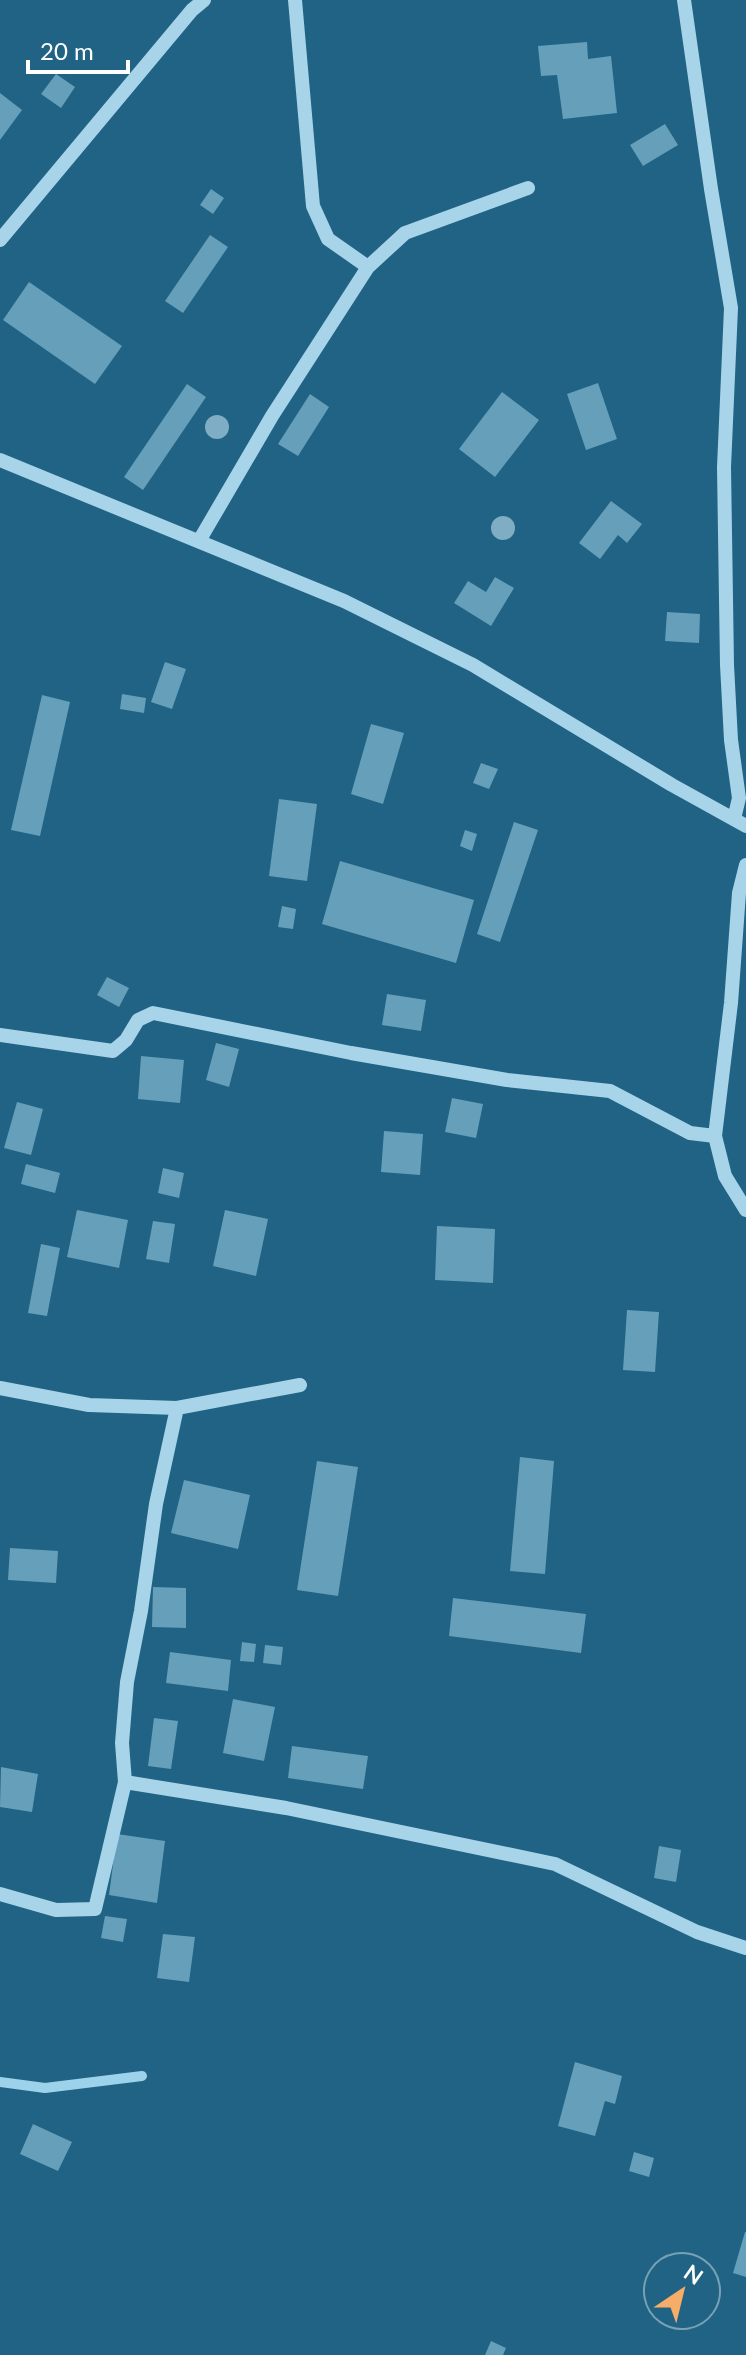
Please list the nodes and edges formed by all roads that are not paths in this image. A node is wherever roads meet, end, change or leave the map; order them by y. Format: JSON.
{"nodes":[{"id":1,"x":204,"y":0,"type":"edge"},
{"id":2,"x":295,"y":0,"type":"edge"},
{"id":3,"x":684,"y":0,"type":"edge"},
{"id":4,"x":528,"y":188,"type":"dead end"},
{"id":5,"x":0,"y":240,"type":"edge"},
{"id":6,"x":368,"y":267,"type":"junction"},
{"id":7,"x":0,"y":460,"type":"edge"},
{"id":8,"x":199,"y":541,"type":"junction"},
{"id":9,"x":740,"y":822,"type":"edge"},
{"id":10,"x":746,"y":865,"type":"edge"},
{"id":11,"x":0,"y":1035,"type":"edge"},
{"id":12,"x":715,"y":1136,"type":"junction"},
{"id":13,"x":746,"y":1210,"type":"edge"},
{"id":14,"x":300,"y":1385,"type":"dead end"},
{"id":15,"x":0,"y":1388,"type":"edge"},
{"id":16,"x":177,"y":1408,"type":"junction"},
{"id":17,"x":125,"y":1782,"type":"junction"},
{"id":18,"x":0,"y":1894,"type":"edge"},
{"id":19,"x":746,"y":1948,"type":"edge"}],
"edges":[{"from":1,"to":5,"type":"street"},
{"from":2,"to":6,"type":"street"},
{"from":3,"to":9,"type":"street"},
{"from":4,"to":6,"type":"street"},
{"from":6,"to":8,"type":"street"},
{"from":7,"to":8,"type":"street"},
{"from":8,"to":9,"type":"street"},
{"from":10,"to":12,"type":"street"},
{"from":11,"to":12,"type":"street"},
{"from":12,"to":13,"type":"street"},
{"from":14,"to":16,"type":"street"},
{"from":15,"to":16,"type":"street"},
{"from":16,"to":17,"type":"street"},
{"from":17,"to":18,"type":"street"},
{"from":17,"to":19,"type":"street"}]}
